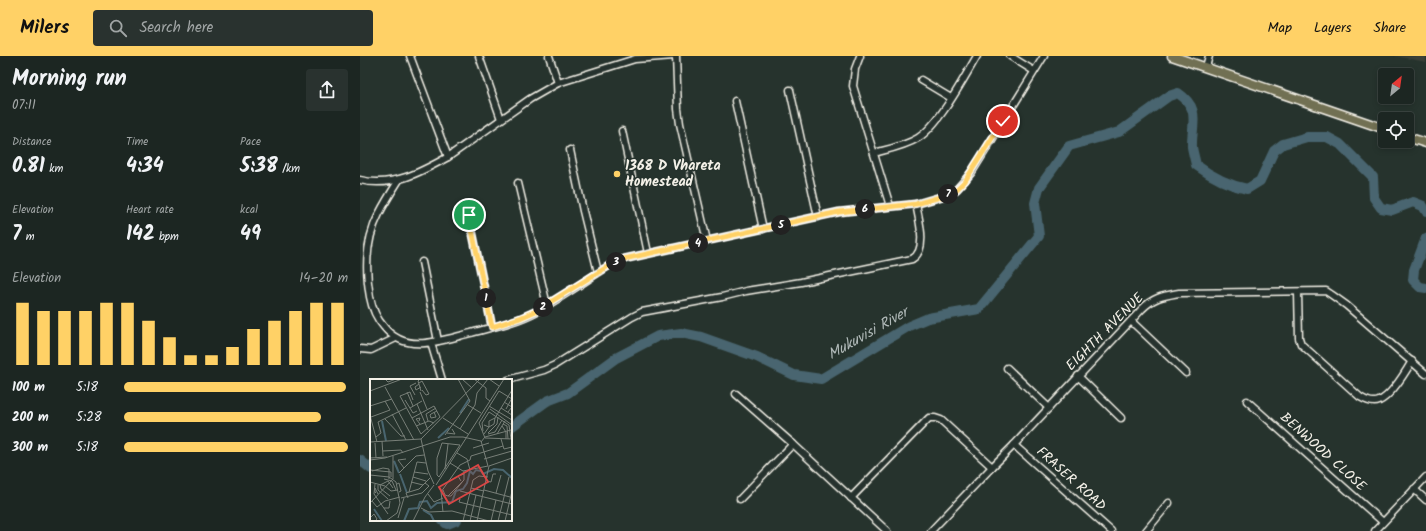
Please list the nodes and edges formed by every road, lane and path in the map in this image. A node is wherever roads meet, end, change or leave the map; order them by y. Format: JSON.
{"nodes":[{"id":1,"x":410,"y":56,"type":"edge"},
{"id":2,"x":479,"y":56,"type":"edge"},
{"id":3,"x":549,"y":56,"type":"edge"},
{"id":4,"x":675,"y":56,"type":"edge"},
{"id":5,"x":860,"y":56,"type":"edge"},
{"id":6,"x":977,"y":56,"type":"edge"},
{"id":7,"x":1010,"y":56,"type":"edge"},
{"id":8,"x":1044,"y":56,"type":"edge"},
{"id":9,"x":1172,"y":56,"type":"edge"},
{"id":10,"x":1209,"y":56,"type":"edge"},
{"id":11,"x":635,"y":58,"type":"edge"},
{"id":12,"x":1206,"y":67,"type":"junction"},
{"id":13,"x":1034,"y":71,"type":"junction"},
{"id":14,"x":921,"y":80,"type":"dead end"},
{"id":15,"x":558,"y":83,"type":"junction"},
{"id":16,"x":790,"y":90,"type":"dead end"},
{"id":17,"x":951,"y":98,"type":"junction"},
{"id":18,"x":735,"y":101,"type":"dead end"},
{"id":19,"x":502,"y":119,"type":"junction"},
{"id":20,"x":1378,"y":127,"type":"edge"},
{"id":21,"x":622,"y":132,"type":"dead end"},
{"id":22,"x":1414,"y":139,"type":"edge"},
{"id":23,"x":1426,"y":143,"type":"edge"},
{"id":24,"x":570,"y":150,"type":"dead end"},
{"id":25,"x":874,"y":153,"type":"junction"},
{"id":26,"x":448,"y":157,"type":"junction"},
{"id":27,"x":360,"y":180,"type":"edge"},
{"id":28,"x":399,"y":180,"type":"junction"},
{"id":29,"x":518,"y":183,"type":"dead end"},
{"id":30,"x":916,"y":204,"type":"junction"},
{"id":31,"x":890,"y":206,"type":"junction"},
{"id":32,"x":469,"y":215,"type":"dead end"},
{"id":33,"x":818,"y":217,"type":"junction"},
{"id":34,"x":763,"y":229,"type":"junction"},
{"id":35,"x":707,"y":241,"type":"junction"},
{"id":36,"x":648,"y":253,"type":"junction"},
{"id":37,"x":422,"y":262,"type":"dead end"},
{"id":38,"x":598,"y":272,"type":"junction"},
{"id":39,"x":1298,"y":292,"type":"junction"},
{"id":40,"x":547,"y":305,"type":"junction"},
{"id":41,"x":1131,"y":321,"type":"junction"},
{"id":42,"x":492,"y":327,"type":"junction"},
{"id":43,"x":396,"y":338,"type":"junction"},
{"id":44,"x":438,"y":341,"type":"junction"},
{"id":45,"x":431,"y":343,"type":"junction"},
{"id":46,"x":360,"y":349,"type":"edge"},
{"id":47,"x":1412,"y":362,"type":"junction"},
{"id":48,"x":1007,"y":368,"type":"dead end"},
{"id":49,"x":1186,"y":373,"type":"dead end"},
{"id":50,"x":1426,"y":374,"type":"edge"},
{"id":51,"x":1078,"y":376,"type":"junction"},
{"id":52,"x":442,"y":379,"type":"edge"},
{"id":53,"x":511,"y":379,"type":"edge"},
{"id":54,"x":736,"y":394,"type":"dead end"},
{"id":55,"x":1247,"y":400,"type":"dead end"},
{"id":56,"x":1049,"y":408,"type":"junction"},
{"id":57,"x":1121,"y":418,"type":"dead end"},
{"id":58,"x":793,"y":444,"type":"junction"},
{"id":59,"x":1014,"y":445,"type":"junction"},
{"id":60,"x":992,"y":467,"type":"junction"},
{"id":61,"x":1426,"y":477,"type":"edge"},
{"id":62,"x":1414,"y":490,"type":"junction"},
{"id":63,"x":851,"y":498,"type":"junction"},
{"id":64,"x":740,"y":499,"type":"dead end"},
{"id":65,"x":1426,"y":500,"type":"edge"},
{"id":66,"x":1169,"y":503,"type":"dead end"},
{"id":67,"x":1383,"y":522,"type":"junction"},
{"id":68,"x":887,"y":531,"type":"edge"},
{"id":69,"x":931,"y":531,"type":"edge"},
{"id":70,"x":1111,"y":531,"type":"edge"},
{"id":71,"x":1146,"y":531,"type":"edge"},
{"id":72,"x":1375,"y":531,"type":"edge"}],
"edges":[{"from":1,"to":26,"type":"street"},
{"from":2,"to":19,"type":"street"},
{"from":3,"to":15,"type":"street"},
{"from":4,"to":11,"type":"street"},
{"from":4,"to":35,"type":"street"},
{"from":5,"to":25,"type":"street"},
{"from":6,"to":17,"type":"street"},
{"from":7,"to":13,"type":"street"},
{"from":8,"to":13,"type":"street"},
{"from":9,"to":12,"type":"main road"},
{"from":10,"to":12,"type":"street"},
{"from":11,"to":15,"type":"street"},
{"from":12,"to":20,"type":"main road"},
{"from":13,"to":30,"type":"street"},
{"from":14,"to":17,"type":"street"},
{"from":15,"to":19,"type":"street"},
{"from":16,"to":33,"type":"street"},
{"from":17,"to":25,"type":"street"},
{"from":18,"to":34,"type":"street"},
{"from":19,"to":26,"type":"street"},
{"from":21,"to":36,"type":"street"},
{"from":22,"to":23,"type":"main road"},
{"from":24,"to":38,"type":"street"},
{"from":25,"to":31,"type":"street"},
{"from":26,"to":28,"type":"street"},
{"from":27,"to":28,"type":"street"},
{"from":28,"to":43,"type":"street"},
{"from":29,"to":40,"type":"street"},
{"from":30,"to":31,"type":"street"},
{"from":30,"to":53,"type":"street"},
{"from":31,"to":33,"type":"street"},
{"from":32,"to":42,"type":"street"},
{"from":33,"to":34,"type":"street"},
{"from":34,"to":35,"type":"street"},
{"from":35,"to":36,"type":"street"},
{"from":36,"to":38,"type":"street"},
{"from":37,"to":44,"type":"street"},
{"from":38,"to":40,"type":"street"},
{"from":39,"to":41,"type":"street","name":"EIGHTH AVENUE"},
{"from":39,"to":47,"type":"street","name":"EIGHTH AVENUE"},
{"from":39,"to":47,"type":"street"},
{"from":40,"to":42,"type":"street"},
{"from":41,"to":49,"type":"street"},
{"from":41,"to":51,"type":"street","name":"EIGHTH AVENUE"},
{"from":42,"to":44,"type":"street"},
{"from":43,"to":45,"type":"street"},
{"from":43,"to":46,"type":"street"},
{"from":44,"to":45,"type":"street"},
{"from":45,"to":52,"type":"street"},
{"from":47,"to":50,"type":"street","name":"EIGHTH AVENUE"},
{"from":48,"to":56,"type":"street"},
{"from":51,"to":56,"type":"street","name":"EIGHTH AVENUE"},
{"from":51,"to":57,"type":"street"},
{"from":54,"to":58,"type":"street"},
{"from":55,"to":67,"type":"street","name":"BENWOOD CLOSE"},
{"from":56,"to":59,"type":"street","name":"EIGHTH AVENUE"},
{"from":58,"to":63,"type":"street"},
{"from":58,"to":64,"type":"street"},
{"from":59,"to":60,"type":"street","name":"EIGHTH AVENUE"},
{"from":59,"to":70,"type":"street","name":"FRASER ROAD"},
{"from":60,"to":63,"type":"street"},
{"from":60,"to":69,"type":"street","name":"EIGHTH AVENUE"},
{"from":61,"to":62,"type":"street"},
{"from":62,"to":65,"type":"street"},
{"from":62,"to":67,"type":"street"},
{"from":63,"to":68,"type":"street"},
{"from":66,"to":71,"type":"street"},
{"from":67,"to":72,"type":"street"}]}
